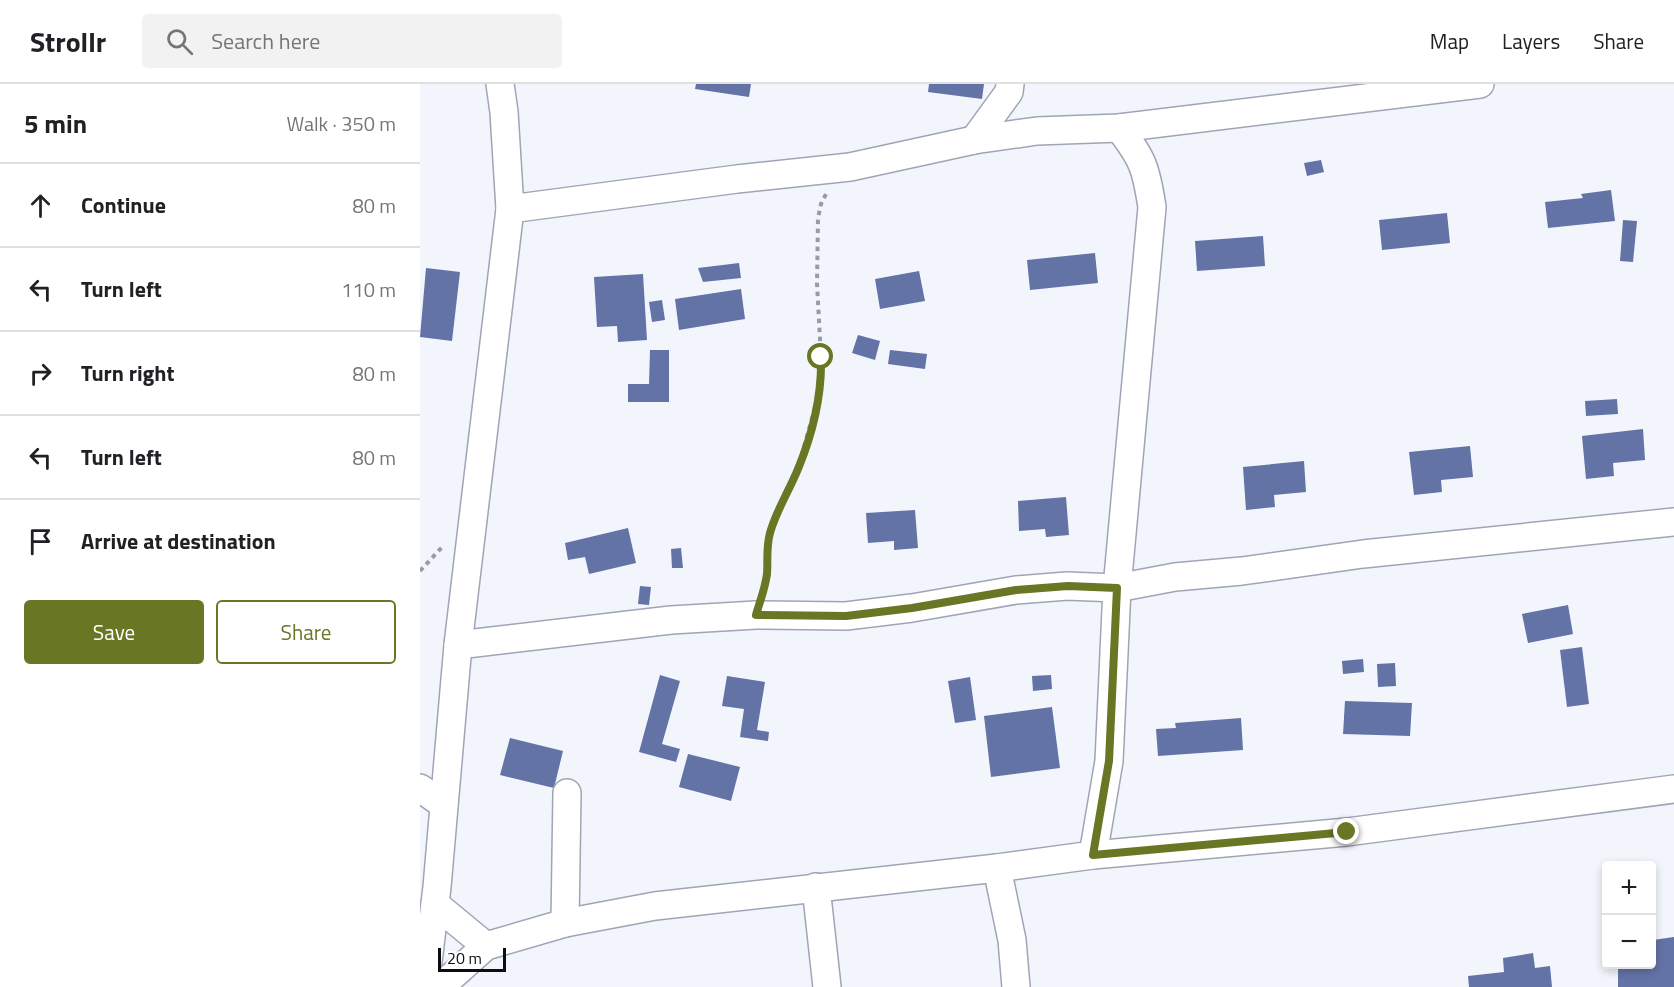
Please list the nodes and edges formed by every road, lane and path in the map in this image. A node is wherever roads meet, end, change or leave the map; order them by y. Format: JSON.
{"nodes":[{"id":1,"x":500,"y":84,"type":"edge"},
{"id":2,"x":1480,"y":84,"type":"edge"},
{"id":3,"x":1009,"y":88,"type":"edge"},
{"id":4,"x":1119,"y":128,"type":"junction"},
{"id":5,"x":1037,"y":131,"type":"junction"},
{"id":6,"x":974,"y":140,"type":"junction"},
{"id":7,"x":850,"y":167,"type":"junction"},
{"id":8,"x":510,"y":209,"type":"junction"},
{"id":9,"x":1674,"y":522,"type":"edge"},
{"id":10,"x":1117,"y":588,"type":"junction"},
{"id":11,"x":756,"y":615,"type":"junction"},
{"id":12,"x":458,"y":645,"type":"junction"},
{"id":13,"x":420,"y":788,"type":"edge"},
{"id":14,"x":1674,"y":789,"type":"edge"},
{"id":15,"x":567,"y":793,"type":"dead end"},
{"id":16,"x":444,"y":805,"type":"junction"},
{"id":17,"x":1093,"y":855,"type":"junction"},
{"id":18,"x":997,"y":868,"type":"junction"},
{"id":19,"x":816,"y":887,"type":"junction"},
{"id":20,"x":435,"y":904,"type":"junction"},
{"id":21,"x":565,"y":923,"type":"junction"},
{"id":22,"x":486,"y":946,"type":"junction"},
{"id":23,"x":425,"y":987,"type":"edge"},
{"id":24,"x":440,"y":987,"type":"edge"},
{"id":25,"x":827,"y":987,"type":"edge"},
{"id":26,"x":1016,"y":987,"type":"edge"}],
"edges":[{"from":1,"to":8,"type":"street"},
{"from":2,"to":4,"type":"street"},
{"from":3,"to":5,"type":"street"},
{"from":3,"to":6,"type":"street"},
{"from":4,"to":5,"type":"street"},
{"from":4,"to":10,"type":"street"},
{"from":5,"to":6,"type":"street"},
{"from":6,"to":7,"type":"street"},
{"from":7,"to":8,"type":"street"},
{"from":7,"to":11,"type":"path"},
{"from":8,"to":12,"type":"street"},
{"from":9,"to":10,"type":"street"},
{"from":10,"to":11,"type":"street"},
{"from":10,"to":17,"type":"street"},
{"from":11,"to":12,"type":"street"},
{"from":12,"to":16,"type":"street"},
{"from":13,"to":16,"type":"street"},
{"from":14,"to":17,"type":"street"},
{"from":15,"to":21,"type":"street"},
{"from":16,"to":20,"type":"street"},
{"from":17,"to":18,"type":"street"},
{"from":18,"to":19,"type":"street"},
{"from":18,"to":26,"type":"street"},
{"from":19,"to":21,"type":"street"},
{"from":19,"to":25,"type":"street"},
{"from":20,"to":22,"type":"street"},
{"from":20,"to":23,"type":"street"},
{"from":21,"to":22,"type":"street"},
{"from":22,"to":24,"type":"street"}]}
